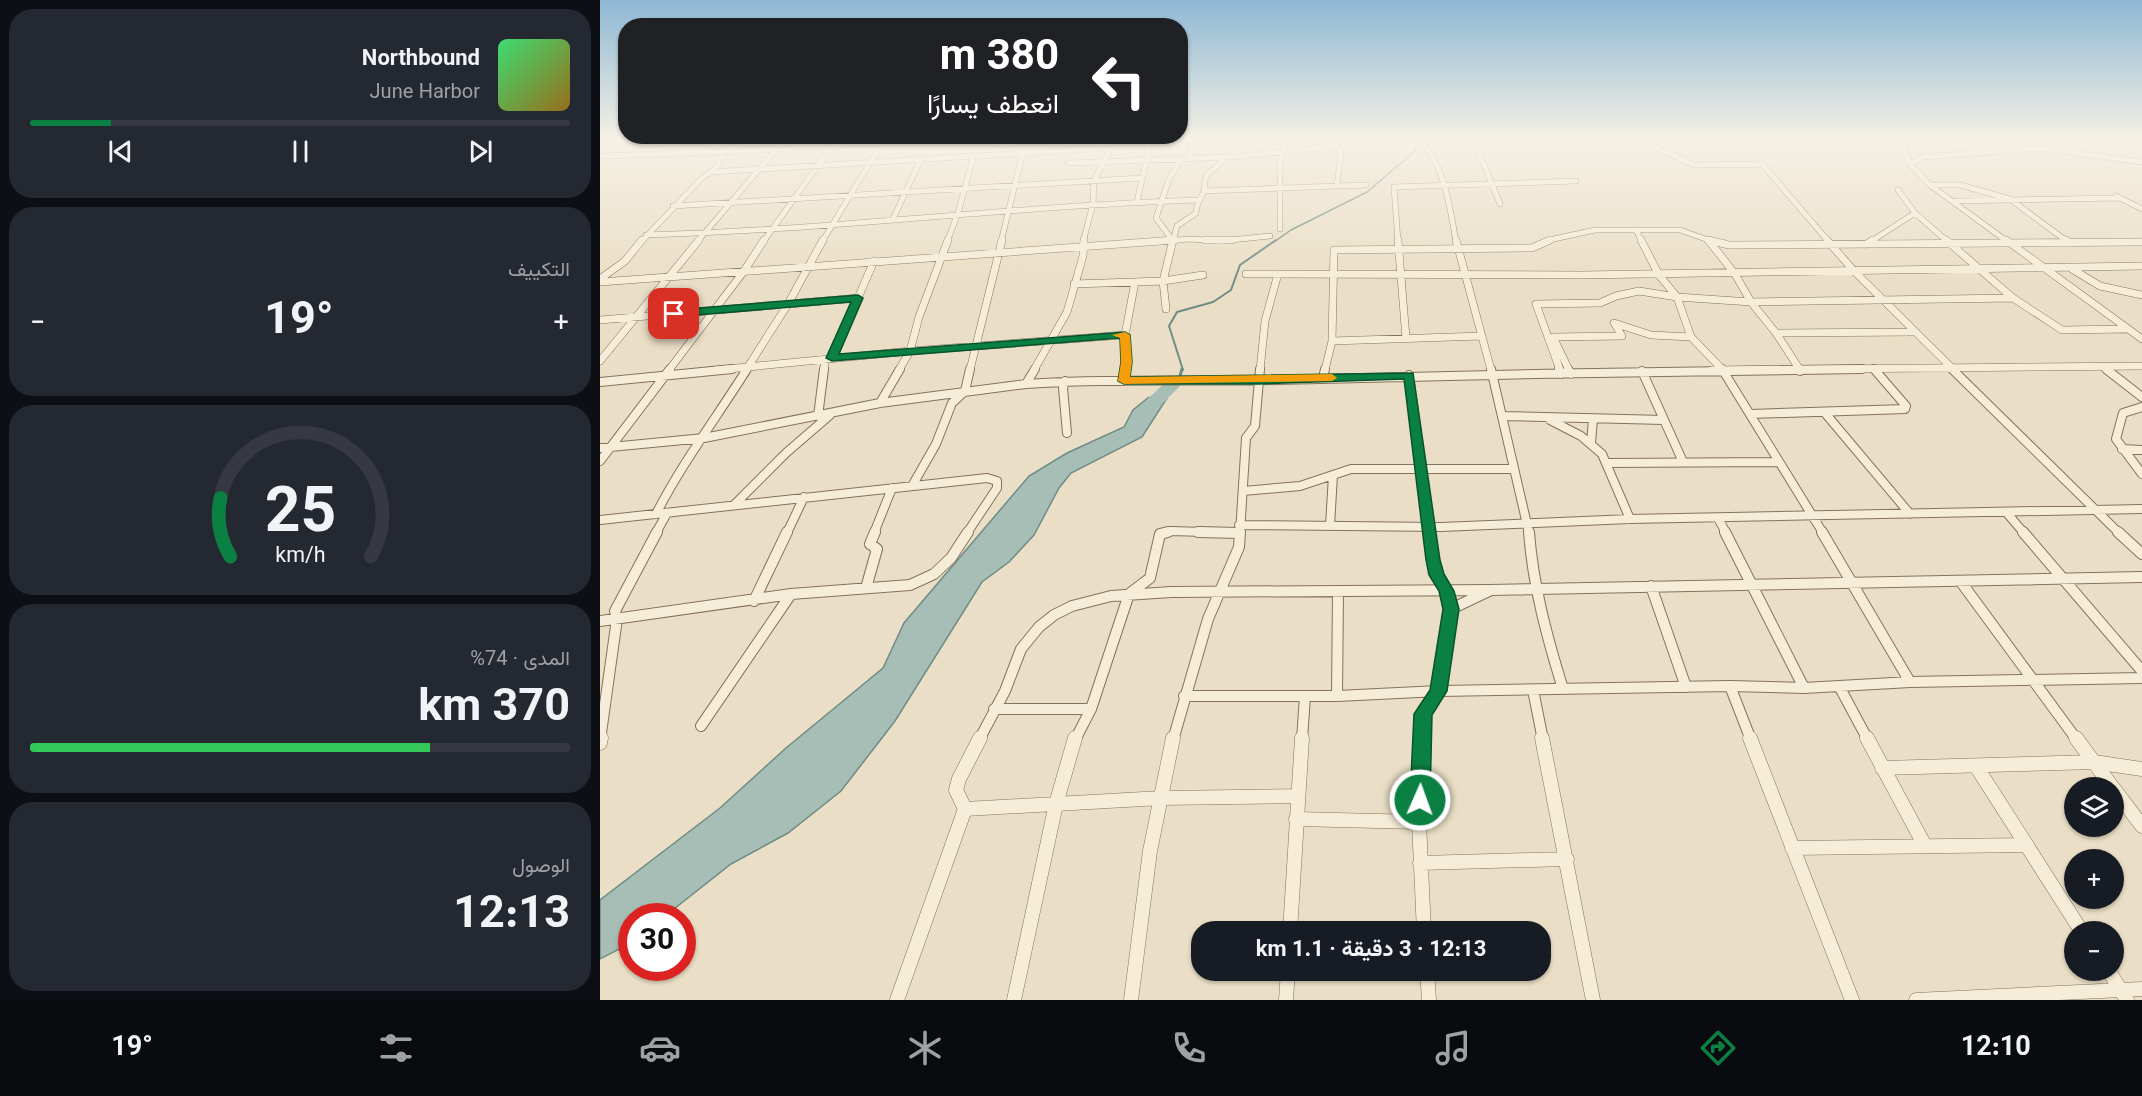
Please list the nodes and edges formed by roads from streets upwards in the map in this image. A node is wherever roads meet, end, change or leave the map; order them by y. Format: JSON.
{"nodes":[{"id":1,"x":1446,"y":185,"type":"edge"},
{"id":2,"x":696,"y":186,"type":"edge"},
{"id":3,"x":745,"y":186,"type":"edge"},
{"id":4,"x":803,"y":186,"type":"edge"},
{"id":5,"x":856,"y":186,"type":"edge"},
{"id":6,"x":907,"y":186,"type":"edge"},
{"id":7,"x":1014,"y":186,"type":"junction"},
{"id":8,"x":1018,"y":186,"type":"edge"},
{"id":9,"x":1094,"y":186,"type":"edge"},
{"id":10,"x":1140,"y":186,"type":"edge"},
{"id":11,"x":1167,"y":186,"type":"edge"},
{"id":12,"x":1205,"y":186,"type":"edge"},
{"id":13,"x":1318,"y":186,"type":"edge"},
{"id":14,"x":1429,"y":186,"type":"edge"},
{"id":15,"x":1494,"y":186,"type":"edge"},
{"id":16,"x":1780,"y":186,"type":"edge"},
{"id":17,"x":1931,"y":186,"type":"edge"},
{"id":18,"x":1963,"y":186,"type":"edge"},
{"id":19,"x":1280,"y":187,"type":"junction"},
{"id":20,"x":963,"y":188,"type":"junction"},
{"id":21,"x":1898,"y":190,"type":"dead end"},
{"id":22,"x":1204,"y":191,"type":"junction"},
{"id":23,"x":904,"y":192,"type":"junction"},
{"id":24,"x":850,"y":195,"type":"junction"},
{"id":25,"x":794,"y":198,"type":"junction"},
{"id":26,"x":2010,"y":198,"type":"junction"},
{"id":27,"x":1161,"y":200,"type":"junction"},
{"id":28,"x":1197,"y":200,"type":"junction"},
{"id":29,"x":1137,"y":201,"type":"junction"},
{"id":30,"x":1956,"y":201,"type":"junction"},
{"id":31,"x":731,"y":202,"type":"junction"},
{"id":32,"x":1093,"y":204,"type":"junction"},
{"id":33,"x":1500,"y":204,"type":"dead end"},
{"id":34,"x":673,"y":206,"type":"junction"},
{"id":35,"x":1009,"y":209,"type":"junction"},
{"id":36,"x":2142,"y":210,"type":"edge"},
{"id":37,"x":958,"y":213,"type":"junction"},
{"id":38,"x":1915,"y":213,"type":"junction"},
{"id":39,"x":892,"y":219,"type":"junction"},
{"id":40,"x":832,"y":224,"type":"junction"},
{"id":41,"x":772,"y":228,"type":"junction"},
{"id":42,"x":1280,"y":229,"type":"dead end"},
{"id":43,"x":1636,"y":230,"type":"junction"},
{"id":44,"x":704,"y":234,"type":"junction"},
{"id":45,"x":646,"y":235,"type":"junction"},
{"id":46,"x":1270,"y":236,"type":"dead end"},
{"id":47,"x":1173,"y":241,"type":"junction"},
{"id":48,"x":1709,"y":241,"type":"junction"},
{"id":49,"x":2142,"y":242,"type":"edge"},
{"id":50,"x":2008,"y":243,"type":"junction"},
{"id":51,"x":2071,"y":243,"type":"junction"},
{"id":52,"x":1865,"y":244,"type":"junction"},
{"id":53,"x":1950,"y":244,"type":"junction"},
{"id":54,"x":1830,"y":245,"type":"junction"},
{"id":55,"x":1082,"y":247,"type":"junction"},
{"id":56,"x":1398,"y":249,"type":"junction"},
{"id":57,"x":1458,"y":250,"type":"junction"},
{"id":58,"x":1000,"y":253,"type":"junction"},
{"id":59,"x":942,"y":257,"type":"junction"},
{"id":60,"x":874,"y":261,"type":"junction"},
{"id":61,"x":807,"y":266,"type":"junction"},
{"id":62,"x":1979,"y":268,"type":"junction"},
{"id":63,"x":2072,"y":268,"type":"junction"},
{"id":64,"x":2140,"y":268,"type":"edge"},
{"id":65,"x":2046,"y":269,"type":"junction"},
{"id":66,"x":744,"y":271,"type":"junction"},
{"id":67,"x":1854,"y":271,"type":"junction"},
{"id":68,"x":1246,"y":274,"type":"dead end"},
{"id":69,"x":1278,"y":274,"type":"junction"},
{"id":70,"x":1735,"y":274,"type":"junction"},
{"id":71,"x":1203,"y":275,"type":"dead end"},
{"id":72,"x":1659,"y":275,"type":"junction"},
{"id":73,"x":1333,"y":276,"type":"junction"},
{"id":74,"x":1402,"y":276,"type":"junction"},
{"id":75,"x":1465,"y":276,"type":"junction"},
{"id":76,"x":667,"y":277,"type":"junction"},
{"id":77,"x":600,"y":280,"type":"edge"},
{"id":78,"x":1163,"y":281,"type":"junction"},
{"id":79,"x":1135,"y":282,"type":"junction"},
{"id":80,"x":1074,"y":284,"type":"junction"},
{"id":81,"x":2142,"y":295,"type":"edge"},
{"id":82,"x":1677,"y":297,"type":"junction"},
{"id":83,"x":858,"y":298,"type":"junction"},
{"id":84,"x":2013,"y":298,"type":"junction"},
{"id":85,"x":1882,"y":299,"type":"junction"},
{"id":86,"x":1751,"y":302,"type":"junction"},
{"id":87,"x":788,"y":304,"type":"junction"},
{"id":88,"x":1536,"y":304,"type":"junction"},
{"id":89,"x":1166,"y":309,"type":"dead end"},
{"id":90,"x":714,"y":310,"type":"junction"},
{"id":91,"x":634,"y":317,"type":"junction"},
{"id":92,"x":600,"y":320,"type":"edge"},
{"id":93,"x":2127,"y":329,"type":"junction"},
{"id":94,"x":1914,"y":332,"type":"junction"},
{"id":95,"x":1776,"y":333,"type":"junction"},
{"id":96,"x":1125,"y":335,"type":"junction"},
{"id":97,"x":1482,"y":336,"type":"junction"},
{"id":98,"x":1553,"y":337,"type":"junction"},
{"id":99,"x":1691,"y":337,"type":"junction"},
{"id":100,"x":1406,"y":338,"type":"junction"},
{"id":101,"x":1052,"y":339,"type":"junction"},
{"id":102,"x":2142,"y":339,"type":"edge"},
{"id":103,"x":1332,"y":341,"type":"junction"},
{"id":104,"x":977,"y":345,"type":"junction"},
{"id":105,"x":910,"y":351,"type":"junction"},
{"id":106,"x":829,"y":358,"type":"junction"},
{"id":107,"x":600,"y":361,"type":"edge"},
{"id":108,"x":2142,"y":366,"type":"edge"},
{"id":109,"x":2104,"y":367,"type":"junction"},
{"id":110,"x":748,"y":369,"type":"junction"},
{"id":111,"x":1874,"y":369,"type":"junction"},
{"id":112,"x":1953,"y":369,"type":"junction"},
{"id":113,"x":1723,"y":370,"type":"junction"},
{"id":114,"x":1642,"y":371,"type":"junction"},
{"id":115,"x":1800,"y":371,"type":"junction"},
{"id":116,"x":1492,"y":374,"type":"junction"},
{"id":117,"x":1561,"y":374,"type":"junction"},
{"id":118,"x":1571,"y":374,"type":"junction"},
{"id":119,"x":1409,"y":375,"type":"junction"},
{"id":120,"x":665,"y":376,"type":"junction"},
{"id":121,"x":1323,"y":378,"type":"junction"},
{"id":122,"x":1258,"y":380,"type":"junction"},
{"id":123,"x":1065,"y":381,"type":"junction"},
{"id":124,"x":1124,"y":381,"type":"junction"},
{"id":125,"x":600,"y":382,"type":"edge"},
{"id":126,"x":1026,"y":384,"type":"junction"},
{"id":127,"x":965,"y":391,"type":"junction"},
{"id":128,"x":2142,"y":397,"type":"edge"},
{"id":129,"x":880,"y":404,"type":"junction"},
{"id":130,"x":2142,"y":407,"type":"edge"},
{"id":131,"x":832,"y":413,"type":"junction"},
{"id":132,"x":1825,"y":413,"type":"junction"},
{"id":133,"x":1751,"y":414,"type":"junction"},
{"id":134,"x":818,"y":416,"type":"junction"},
{"id":135,"x":1503,"y":416,"type":"junction"},
{"id":136,"x":1548,"y":419,"type":"junction"},
{"id":137,"x":1593,"y":419,"type":"junction"},
{"id":138,"x":1664,"y":420,"type":"junction"},
{"id":139,"x":1067,"y":433,"type":"dead end"},
{"id":140,"x":704,"y":438,"type":"junction"},
{"id":141,"x":1591,"y":443,"type":"junction"},
{"id":142,"x":605,"y":448,"type":"edge"},
{"id":143,"x":2122,"y":449,"type":"junction"},
{"id":144,"x":2142,"y":450,"type":"edge"},
{"id":145,"x":600,"y":461,"type":"edge"},
{"id":146,"x":1683,"y":462,"type":"junction"},
{"id":147,"x":1779,"y":462,"type":"junction"},
{"id":148,"x":1607,"y":463,"type":"junction"},
{"id":149,"x":1514,"y":469,"type":"junction"},
{"id":150,"x":1422,"y":470,"type":"junction"},
{"id":151,"x":1333,"y":474,"type":"junction"},
{"id":152,"x":2142,"y":474,"type":"edge"},
{"id":153,"x":912,"y":486,"type":"junction"},
{"id":154,"x":892,"y":488,"type":"junction"},
{"id":155,"x":1243,"y":491,"type":"junction"},
{"id":156,"x":804,"y":497,"type":"junction"},
{"id":157,"x":734,"y":505,"type":"junction"},
{"id":158,"x":2142,"y":509,"type":"edge"},
{"id":159,"x":2094,"y":510,"type":"junction"},
{"id":160,"x":2006,"y":512,"type":"junction"},
{"id":161,"x":661,"y":514,"type":"junction"},
{"id":162,"x":1910,"y":514,"type":"junction"},
{"id":163,"x":1813,"y":516,"type":"junction"},
{"id":164,"x":1718,"y":518,"type":"junction"},
{"id":165,"x":1630,"y":519,"type":"junction"},
{"id":166,"x":600,"y":520,"type":"edge"},
{"id":167,"x":1528,"y":524,"type":"junction"},
{"id":168,"x":1330,"y":526,"type":"junction"},
{"id":169,"x":1428,"y":526,"type":"junction"},
{"id":170,"x":1239,"y":529,"type":"junction"},
{"id":171,"x":2142,"y":554,"type":"edge"},
{"id":172,"x":2061,"y":577,"type":"junction"},
{"id":173,"x":2142,"y":577,"type":"edge"},
{"id":174,"x":1850,"y":582,"type":"junction"},
{"id":175,"x":1961,"y":582,"type":"junction"},
{"id":176,"x":1752,"y":584,"type":"junction"},
{"id":177,"x":1651,"y":586,"type":"junction"},
{"id":178,"x":866,"y":588,"type":"junction"},
{"id":179,"x":1536,"y":588,"type":"junction"},
{"id":180,"x":1491,"y":590,"type":"junction"},
{"id":181,"x":1447,"y":591,"type":"junction"},
{"id":182,"x":1338,"y":592,"type":"junction"},
{"id":183,"x":791,"y":594,"type":"junction"},
{"id":184,"x":1129,"y":594,"type":"junction"},
{"id":185,"x":1221,"y":594,"type":"junction"},
{"id":186,"x":754,"y":601,"type":"junction"},
{"id":187,"x":1451,"y":609,"type":"junction"},
{"id":188,"x":618,"y":619,"type":"junction"},
{"id":189,"x":600,"y":621,"type":"edge"},
{"id":190,"x":2142,"y":671,"type":"edge"},
{"id":191,"x":2142,"y":678,"type":"edge"},
{"id":192,"x":1910,"y":682,"type":"junction"},
{"id":193,"x":2034,"y":682,"type":"junction"},
{"id":194,"x":1730,"y":686,"type":"junction"},
{"id":195,"x":1839,"y":686,"type":"junction"},
{"id":196,"x":1686,"y":687,"type":"junction"},
{"id":197,"x":1804,"y":688,"type":"junction"},
{"id":198,"x":1563,"y":689,"type":"junction"},
{"id":199,"x":1533,"y":690,"type":"junction"},
{"id":200,"x":1439,"y":691,"type":"junction"},
{"id":201,"x":1184,"y":696,"type":"junction"},
{"id":202,"x":1305,"y":696,"type":"junction"},
{"id":203,"x":1337,"y":696,"type":"junction"},
{"id":204,"x":994,"y":709,"type":"junction"},
{"id":205,"x":1091,"y":710,"type":"junction"},
{"id":206,"x":701,"y":726,"type":"dead end"},
{"id":207,"x":600,"y":743,"type":"edge"},
{"id":208,"x":2094,"y":762,"type":"junction"},
{"id":209,"x":1976,"y":766,"type":"junction"},
{"id":210,"x":1882,"y":768,"type":"junction"},
{"id":211,"x":2142,"y":769,"type":"edge"},
{"id":212,"x":2105,"y":777,"type":"edge"},
{"id":213,"x":1298,"y":795,"type":"junction"},
{"id":214,"x":1161,"y":798,"type":"junction"},
{"id":215,"x":2124,"y":802,"type":"edge"},
{"id":216,"x":1056,"y":804,"type":"junction"},
{"id":217,"x":965,"y":809,"type":"junction"},
{"id":218,"x":1296,"y":819,"type":"junction"},
{"id":219,"x":1419,"y":822,"type":"junction"},
{"id":220,"x":2142,"y":826,"type":"edge"},
{"id":221,"x":2027,"y":845,"type":"junction"},
{"id":222,"x":1924,"y":846,"type":"junction"},
{"id":223,"x":1792,"y":848,"type":"junction"},
{"id":224,"x":1566,"y":859,"type":"junction"},
{"id":225,"x":1420,"y":863,"type":"junction"},
{"id":226,"x":1291,"y":921,"type":"edge"},
{"id":227,"x":1423,"y":921,"type":"edge"},
{"id":228,"x":2075,"y":921,"type":"edge"},
{"id":229,"x":1287,"y":981,"type":"edge"},
{"id":230,"x":1428,"y":981,"type":"edge"},
{"id":231,"x":2115,"y":981,"type":"edge"},
{"id":232,"x":2142,"y":989,"type":"edge"},
{"id":233,"x":2123,"y":995,"type":"edge"},
{"id":234,"x":897,"y":1000,"type":"edge"},
{"id":235,"x":1014,"y":1000,"type":"edge"},
{"id":236,"x":1131,"y":1000,"type":"edge"},
{"id":237,"x":1286,"y":1000,"type":"edge"},
{"id":238,"x":1429,"y":1000,"type":"edge"},
{"id":239,"x":1593,"y":1000,"type":"edge"},
{"id":240,"x":1852,"y":1000,"type":"edge"},
{"id":241,"x":1916,"y":1000,"type":"edge"}],
"edges":[{"from":1,"to":57,"type":"street"},
{"from":2,"to":34,"type":"street"},
{"from":3,"to":31,"type":"street"},
{"from":4,"to":25,"type":"street"},
{"from":5,"to":24,"type":"street"},
{"from":6,"to":23,"type":"street"},
{"from":7,"to":8,"type":"street"},
{"from":7,"to":20,"type":"street"},
{"from":7,"to":35,"type":"street"},
{"from":9,"to":32,"type":"street"},
{"from":10,"to":29,"type":"street"},
{"from":11,"to":27,"type":"street"},
{"from":12,"to":22,"type":"street"},
{"from":13,"to":19,"type":"street"},
{"from":14,"to":56,"type":"street"},
{"from":15,"to":33,"type":"street"},
{"from":16,"to":54,"type":"street"},
{"from":17,"to":30,"type":"street"},
{"from":18,"to":26,"type":"street"},
{"from":19,"to":22,"type":"street"},
{"from":19,"to":42,"type":"street"},
{"from":20,"to":23,"type":"street"},
{"from":20,"to":37,"type":"street"},
{"from":21,"to":38,"type":"street"},
{"from":22,"to":28,"type":"street"},
{"from":23,"to":24,"type":"street"},
{"from":23,"to":39,"type":"street"},
{"from":24,"to":25,"type":"street"},
{"from":24,"to":40,"type":"street"},
{"from":25,"to":31,"type":"street"},
{"from":25,"to":41,"type":"street"},
{"from":26,"to":30,"type":"street"},
{"from":26,"to":36,"type":"street"},
{"from":26,"to":51,"type":"street"},
{"from":27,"to":28,"type":"street"},
{"from":27,"to":29,"type":"street"},
{"from":27,"to":47,"type":"street"},
{"from":28,"to":47,"type":"street"},
{"from":29,"to":32,"type":"street"},
{"from":30,"to":50,"type":"street"},
{"from":31,"to":34,"type":"street"},
{"from":31,"to":44,"type":"street"},
{"from":32,"to":35,"type":"street"},
{"from":32,"to":55,"type":"street"},
{"from":34,"to":45,"type":"street"},
{"from":35,"to":37,"type":"street"},
{"from":35,"to":58,"type":"street"},
{"from":37,"to":39,"type":"street"},
{"from":37,"to":59,"type":"street"},
{"from":38,"to":52,"type":"street"},
{"from":38,"to":53,"type":"street"},
{"from":39,"to":40,"type":"street"},
{"from":40,"to":41,"type":"street"},
{"from":40,"to":61,"type":"street"},
{"from":41,"to":44,"type":"street"},
{"from":41,"to":66,"type":"street"},
{"from":43,"to":48,"type":"street"},
{"from":43,"to":57,"type":"street"},
{"from":43,"to":72,"type":"street"},
{"from":44,"to":45,"type":"street"},
{"from":44,"to":76,"type":"street"},
{"from":45,"to":77,"type":"street"},
{"from":46,"to":47,"type":"street"},
{"from":47,"to":55,"type":"street"},
{"from":47,"to":78,"type":"street"},
{"from":48,"to":54,"type":"street"},
{"from":48,"to":70,"type":"street"},
{"from":49,"to":51,"type":"street"},
{"from":50,"to":51,"type":"street"},
{"from":50,"to":53,"type":"street"},
{"from":50,"to":65,"type":"street"},
{"from":52,"to":53,"type":"street"},
{"from":52,"to":54,"type":"street"},
{"from":53,"to":62,"type":"street"},
{"from":54,"to":67,"type":"street"},
{"from":55,"to":58,"type":"street"},
{"from":55,"to":80,"type":"street"},
{"from":56,"to":57,"type":"street"},
{"from":56,"to":73,"type":"street"},
{"from":56,"to":74,"type":"street"},
{"from":57,"to":75,"type":"street"},
{"from":58,"to":59,"type":"street"},
{"from":58,"to":104,"type":"street"},
{"from":59,"to":60,"type":"street"},
{"from":59,"to":105,"type":"street"},
{"from":60,"to":61,"type":"street"},
{"from":60,"to":83,"type":"street"},
{"from":61,"to":66,"type":"street"},
{"from":61,"to":87,"type":"street"},
{"from":62,"to":65,"type":"street"},
{"from":62,"to":67,"type":"street"},
{"from":62,"to":84,"type":"street"},
{"from":63,"to":64,"type":"street"},
{"from":63,"to":65,"type":"street"},
{"from":63,"to":81,"type":"street"},
{"from":65,"to":93,"type":"street"},
{"from":66,"to":76,"type":"street"},
{"from":66,"to":90,"type":"street"},
{"from":67,"to":70,"type":"street"},
{"from":67,"to":85,"type":"street"},
{"from":68,"to":69,"type":"street"},
{"from":69,"to":73,"type":"street"},
{"from":69,"to":122,"type":"street"},
{"from":70,"to":72,"type":"street"},
{"from":70,"to":86,"type":"street"},
{"from":71,"to":78,"type":"street"},
{"from":72,"to":75,"type":"street"},
{"from":72,"to":82,"type":"street"},
{"from":73,"to":74,"type":"street"},
{"from":73,"to":103,"type":"street"},
{"from":74,"to":75,"type":"street"},
{"from":74,"to":100,"type":"street"},
{"from":75,"to":97,"type":"street"},
{"from":76,"to":77,"type":"street"},
{"from":76,"to":91,"type":"street"},
{"from":78,"to":79,"type":"street"},
{"from":78,"to":89,"type":"street"},
{"from":79,"to":80,"type":"street"},
{"from":79,"to":96,"type":"street"},
{"from":80,"to":101,"type":"street"},
{"from":82,"to":86,"type":"street"},
{"from":82,"to":88,"type":"street"},
{"from":82,"to":99,"type":"street"},
{"from":83,"to":87,"type":"street"},
{"from":83,"to":106,"type":"street"},
{"from":84,"to":85,"type":"street"},
{"from":84,"to":93,"type":"street"},
{"from":85,"to":86,"type":"street"},
{"from":85,"to":94,"type":"street"},
{"from":86,"to":95,"type":"street"},
{"from":87,"to":90,"type":"street"},
{"from":87,"to":110,"type":"street"},
{"from":88,"to":98,"type":"street"},
{"from":88,"to":117,"type":"street"},
{"from":90,"to":91,"type":"street"},
{"from":90,"to":120,"type":"street"},
{"from":91,"to":92,"type":"street"},
{"from":91,"to":107,"type":"street"},
{"from":93,"to":102,"type":"street"},
{"from":94,"to":95,"type":"street"},
{"from":94,"to":112,"type":"street"},
{"from":95,"to":115,"type":"street"},
{"from":96,"to":101,"type":"street"},
{"from":96,"to":124,"type":"street"},
{"from":97,"to":100,"type":"street"},
{"from":97,"to":116,"type":"street"},
{"from":98,"to":99,"type":"street"},
{"from":98,"to":118,"type":"street"},
{"from":99,"to":113,"type":"street"},
{"from":100,"to":103,"type":"street"},
{"from":101,"to":104,"type":"street"},
{"from":101,"to":126,"type":"street"},
{"from":103,"to":121,"type":"street"},
{"from":104,"to":105,"type":"street"},
{"from":104,"to":127,"type":"street"},
{"from":105,"to":106,"type":"street"},
{"from":105,"to":129,"type":"street"},
{"from":106,"to":110,"type":"street"},
{"from":106,"to":134,"type":"street"},
{"from":108,"to":109,"type":"street"},
{"from":109,"to":112,"type":"street"},
{"from":109,"to":128,"type":"street"},
{"from":110,"to":120,"type":"street"},
{"from":110,"to":140,"type":"street"},
{"from":111,"to":112,"type":"street"},
{"from":111,"to":115,"type":"street"},
{"from":111,"to":132,"type":"street"},
{"from":112,"to":159,"type":"street"},
{"from":113,"to":114,"type":"street"},
{"from":113,"to":115,"type":"street"},
{"from":113,"to":133,"type":"street"},
{"from":114,"to":118,"type":"street"},
{"from":114,"to":138,"type":"street"},
{"from":116,"to":117,"type":"street"},
{"from":116,"to":119,"type":"street"},
{"from":116,"to":135,"type":"street"},
{"from":117,"to":118,"type":"street"},
{"from":119,"to":121,"type":"street"},
{"from":119,"to":150,"type":"street"},
{"from":120,"to":125,"type":"street"},
{"from":120,"to":142,"type":"street"},
{"from":121,"to":122,"type":"street"},
{"from":122,"to":124,"type":"street"},
{"from":122,"to":155,"type":"street"},
{"from":123,"to":124,"type":"street"},
{"from":123,"to":126,"type":"street"},
{"from":123,"to":139,"type":"street"},
{"from":126,"to":127,"type":"street"},
{"from":127,"to":129,"type":"street"},
{"from":127,"to":153,"type":"street"},
{"from":129,"to":131,"type":"street"},
{"from":130,"to":143,"type":"street"},
{"from":131,"to":134,"type":"street"},
{"from":131,"to":157,"type":"street"},
{"from":132,"to":133,"type":"street"},
{"from":132,"to":162,"type":"street"},
{"from":133,"to":147,"type":"street"},
{"from":134,"to":140,"type":"street"},
{"from":135,"to":136,"type":"street"},
{"from":135,"to":149,"type":"street"},
{"from":136,"to":137,"type":"street"},
{"from":136,"to":141,"type":"street"},
{"from":137,"to":138,"type":"street"},
{"from":137,"to":141,"type":"street"},
{"from":138,"to":146,"type":"street"},
{"from":140,"to":142,"type":"street"},
{"from":140,"to":161,"type":"street"},
{"from":141,"to":148,"type":"street"},
{"from":142,"to":145,"type":"street"},
{"from":143,"to":144,"type":"street"},
{"from":143,"to":152,"type":"street"},
{"from":146,"to":147,"type":"street"},
{"from":146,"to":148,"type":"street"},
{"from":147,"to":163,"type":"street"},
{"from":148,"to":165,"type":"street"},
{"from":149,"to":150,"type":"street"},
{"from":149,"to":167,"type":"street"},
{"from":150,"to":151,"type":"street"},
{"from":150,"to":169,"type":"street"},
{"from":151,"to":155,"type":"street"},
{"from":151,"to":168,"type":"street"},
{"from":153,"to":154,"type":"street"},
{"from":153,"to":178,"type":"street"},
{"from":154,"to":156,"type":"street"},
{"from":154,"to":178,"type":"street"},
{"from":155,"to":170,"type":"street"},
{"from":156,"to":157,"type":"street"},
{"from":156,"to":186,"type":"street"},
{"from":157,"to":161,"type":"street"},
{"from":158,"to":159,"type":"street"},
{"from":159,"to":160,"type":"street"},
{"from":159,"to":171,"type":"street"},
{"from":160,"to":162,"type":"street"},
{"from":160,"to":172,"type":"street"},
{"from":161,"to":166,"type":"street"},
{"from":161,"to":188,"type":"street"},
{"from":162,"to":163,"type":"street"},
{"from":163,"to":164,"type":"street"},
{"from":163,"to":174,"type":"street"},
{"from":164,"to":165,"type":"street"},
{"from":164,"to":176,"type":"street"},
{"from":165,"to":167,"type":"street"},
{"from":167,"to":169,"type":"street"},
{"from":167,"to":179,"type":"street"},
{"from":168,"to":169,"type":"street"},
{"from":168,"to":170,"type":"street"},
{"from":169,"to":181,"type":"street"},
{"from":170,"to":184,"type":"street"},
{"from":170,"to":185,"type":"street"},
{"from":172,"to":173,"type":"street"},
{"from":172,"to":175,"type":"street"},
{"from":172,"to":190,"type":"street"},
{"from":174,"to":175,"type":"street"},
{"from":174,"to":176,"type":"street"},
{"from":174,"to":192,"type":"street"},
{"from":175,"to":193,"type":"street"},
{"from":176,"to":177,"type":"street"},
{"from":176,"to":197,"type":"street"},
{"from":177,"to":179,"type":"street"},
{"from":177,"to":196,"type":"street"},
{"from":178,"to":183,"type":"street"},
{"from":179,"to":180,"type":"street"},
{"from":179,"to":198,"type":"street"},
{"from":180,"to":181,"type":"street"},
{"from":180,"to":187,"type":"street"},
{"from":181,"to":182,"type":"street"},
{"from":181,"to":187,"type":"street"},
{"from":182,"to":185,"type":"street"},
{"from":182,"to":203,"type":"street"},
{"from":183,"to":186,"type":"street"},
{"from":183,"to":206,"type":"street"},
{"from":184,"to":185,"type":"street"},
{"from":184,"to":204,"type":"street"},
{"from":184,"to":205,"type":"street"},
{"from":185,"to":201,"type":"street"},
{"from":186,"to":188,"type":"street"},
{"from":187,"to":200,"type":"street"},
{"from":188,"to":189,"type":"street"},
{"from":188,"to":207,"type":"street"},
{"from":191,"to":193,"type":"street"},
{"from":192,"to":193,"type":"street"},
{"from":192,"to":195,"type":"street"},
{"from":193,"to":208,"type":"street"},
{"from":194,"to":196,"type":"street"},
{"from":194,"to":197,"type":"street"},
{"from":194,"to":223,"type":"street"},
{"from":195,"to":197,"type":"street"},
{"from":195,"to":210,"type":"street"},
{"from":196,"to":198,"type":"street"},
{"from":198,"to":199,"type":"street"},
{"from":199,"to":200,"type":"street"},
{"from":199,"to":224,"type":"street"},
{"from":200,"to":203,"type":"street"},
{"from":200,"to":219,"type":"street"},
{"from":201,"to":202,"type":"street"},
{"from":201,"to":214,"type":"street"},
{"from":202,"to":203,"type":"street"},
{"from":202,"to":213,"type":"street"},
{"from":204,"to":205,"type":"street"},
{"from":204,"to":217,"type":"street"},
{"from":205,"to":216,"type":"street"},
{"from":208,"to":209,"type":"street"},
{"from":208,"to":211,"type":"street"},
{"from":208,"to":212,"type":"street"},
{"from":209,"to":210,"type":"street"},
{"from":209,"to":221,"type":"street"},
{"from":210,"to":222,"type":"street"},
{"from":213,"to":214,"type":"street"},
{"from":213,"to":218,"type":"street"},
{"from":214,"to":216,"type":"street"},
{"from":214,"to":236,"type":"street"},
{"from":215,"to":220,"type":"street"},
{"from":216,"to":217,"type":"street"},
{"from":216,"to":235,"type":"street"},
{"from":217,"to":234,"type":"street"},
{"from":218,"to":219,"type":"street"},
{"from":218,"to":226,"type":"street"},
{"from":219,"to":225,"type":"street"},
{"from":221,"to":222,"type":"street"},
{"from":221,"to":228,"type":"street"},
{"from":222,"to":223,"type":"street"},
{"from":223,"to":240,"type":"street"},
{"from":224,"to":225,"type":"street"},
{"from":224,"to":239,"type":"street"},
{"from":225,"to":227,"type":"street"},
{"from":229,"to":237,"type":"street"},
{"from":230,"to":238,"type":"street"},
{"from":231,"to":233,"type":"street"},
{"from":232,"to":233,"type":"street"},
{"from":233,"to":241,"type":"street"}]}
